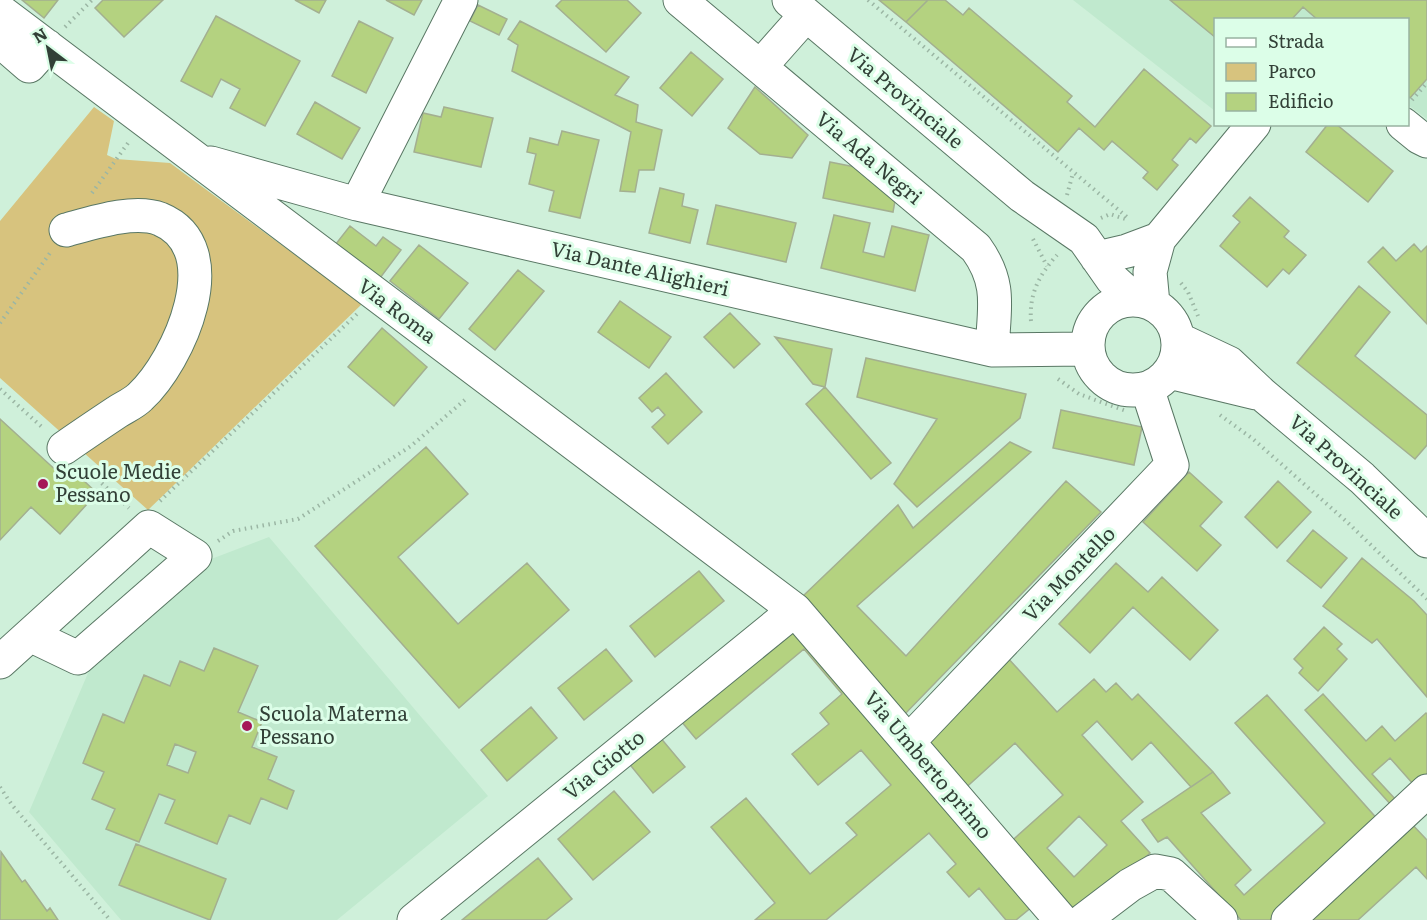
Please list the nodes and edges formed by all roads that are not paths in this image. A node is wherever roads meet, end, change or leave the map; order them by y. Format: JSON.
{"nodes":[{"id":1,"x":461,"y":0,"type":"edge"},
{"id":2,"x":680,"y":0,"type":"edge"},
{"id":3,"x":797,"y":8,"type":"edge"},
{"id":4,"x":0,"y":11,"type":"edge"},
{"id":5,"x":21,"y":51,"type":"edge"},
{"id":6,"x":760,"y":67,"type":"junction"},
{"id":7,"x":1252,"y":126,"type":"edge"},
{"id":8,"x":1405,"y":126,"type":"edge"},
{"id":9,"x":1427,"y":141,"type":"edge"},
{"id":10,"x":197,"y":160,"type":"junction"},
{"id":11,"x":1022,"y":196,"type":"junction"},
{"id":12,"x":357,"y":204,"type":"junction"},
{"id":13,"x":66,"y":230,"type":"dead end"},
{"id":14,"x":1145,"y":230,"type":"junction"},
{"id":15,"x":1097,"y":258,"type":"junction"},
{"id":16,"x":1143,"y":302,"type":"junction"},
{"id":17,"x":1098,"y":316,"type":"junction"},
{"id":18,"x":1178,"y":339,"type":"junction"},
{"id":19,"x":1088,"y":349,"type":"junction"},
{"id":20,"x":992,"y":350,"type":"junction"},
{"id":21,"x":1158,"y":380,"type":"junction"},
{"id":22,"x":1263,"y":395,"type":"junction"},
{"id":23,"x":64,"y":448,"type":"dead end"},
{"id":24,"x":1427,"y":541,"type":"edge"},
{"id":25,"x":795,"y":610,"type":"junction"},
{"id":26,"x":30,"y":635,"type":"junction"},
{"id":27,"x":0,"y":662,"type":"edge"},
{"id":28,"x":909,"y":741,"type":"junction"},
{"id":29,"x":1427,"y":791,"type":"edge"},
{"id":30,"x":414,"y":920,"type":"edge"},
{"id":31,"x":1061,"y":920,"type":"edge"},
{"id":32,"x":1084,"y":920,"type":"edge"},
{"id":33,"x":1221,"y":920,"type":"edge"},
{"id":34,"x":1287,"y":920,"type":"edge"}],
"edges":[{"from":1,"to":12,"type":"street"},
{"from":2,"to":6,"type":"street","name":"Via Ada Negri"},
{"from":3,"to":6,"type":"street"},
{"from":3,"to":11,"type":"street","name":"Via Provinciale"},
{"from":4,"to":5,"type":"street","name":"Via Roma"},
{"from":5,"to":10,"type":"street","name":"Via Roma"},
{"from":6,"to":20,"type":"street","name":"Via Ada Negri"},
{"from":7,"to":14,"type":"street"},
{"from":8,"to":9,"type":"street"},
{"from":10,"to":12,"type":"street","name":"Via Dante Alighieri"},
{"from":10,"to":25,"type":"street","name":"Via Roma"},
{"from":11,"to":15,"type":"street","name":"Via Provinciale"},
{"from":11,"to":17,"type":"street","name":"Via Provinciale"},
{"from":12,"to":20,"type":"street","name":"Via Dante Alighieri"},
{"from":13,"to":23,"type":"street"},
{"from":14,"to":15,"type":"street"},
{"from":14,"to":16,"type":"street"},
{"from":15,"to":16,"type":"street","name":"Via Provinciale"},
{"from":16,"to":17,"type":"street"},
{"from":16,"to":18,"type":"street","name":"Via Provinciale"},
{"from":17,"to":19,"type":"street"},
{"from":18,"to":21,"type":"street"},
{"from":18,"to":22,"type":"street","name":"Via Provinciale"},
{"from":19,"to":20,"type":"street","name":"Via Dante Alighieri"},
{"from":19,"to":21,"type":"street","name":"Via Provinciale"},
{"from":21,"to":22,"type":"street","name":"Via Provinciale"},
{"from":21,"to":28,"type":"street","name":"Via Montello"},
{"from":22,"to":24,"type":"street","name":"Via Provinciale"},
{"from":25,"to":28,"type":"street","name":"Via Umberto primo"},
{"from":25,"to":30,"type":"street","name":"Via Giotto"},
{"from":26,"to":26,"type":"street"},
{"from":26,"to":27,"type":"street"},
{"from":28,"to":31,"type":"street","name":"Via Umberto primo"},
{"from":29,"to":34,"type":"street"},
{"from":32,"to":33,"type":"street"}]}
